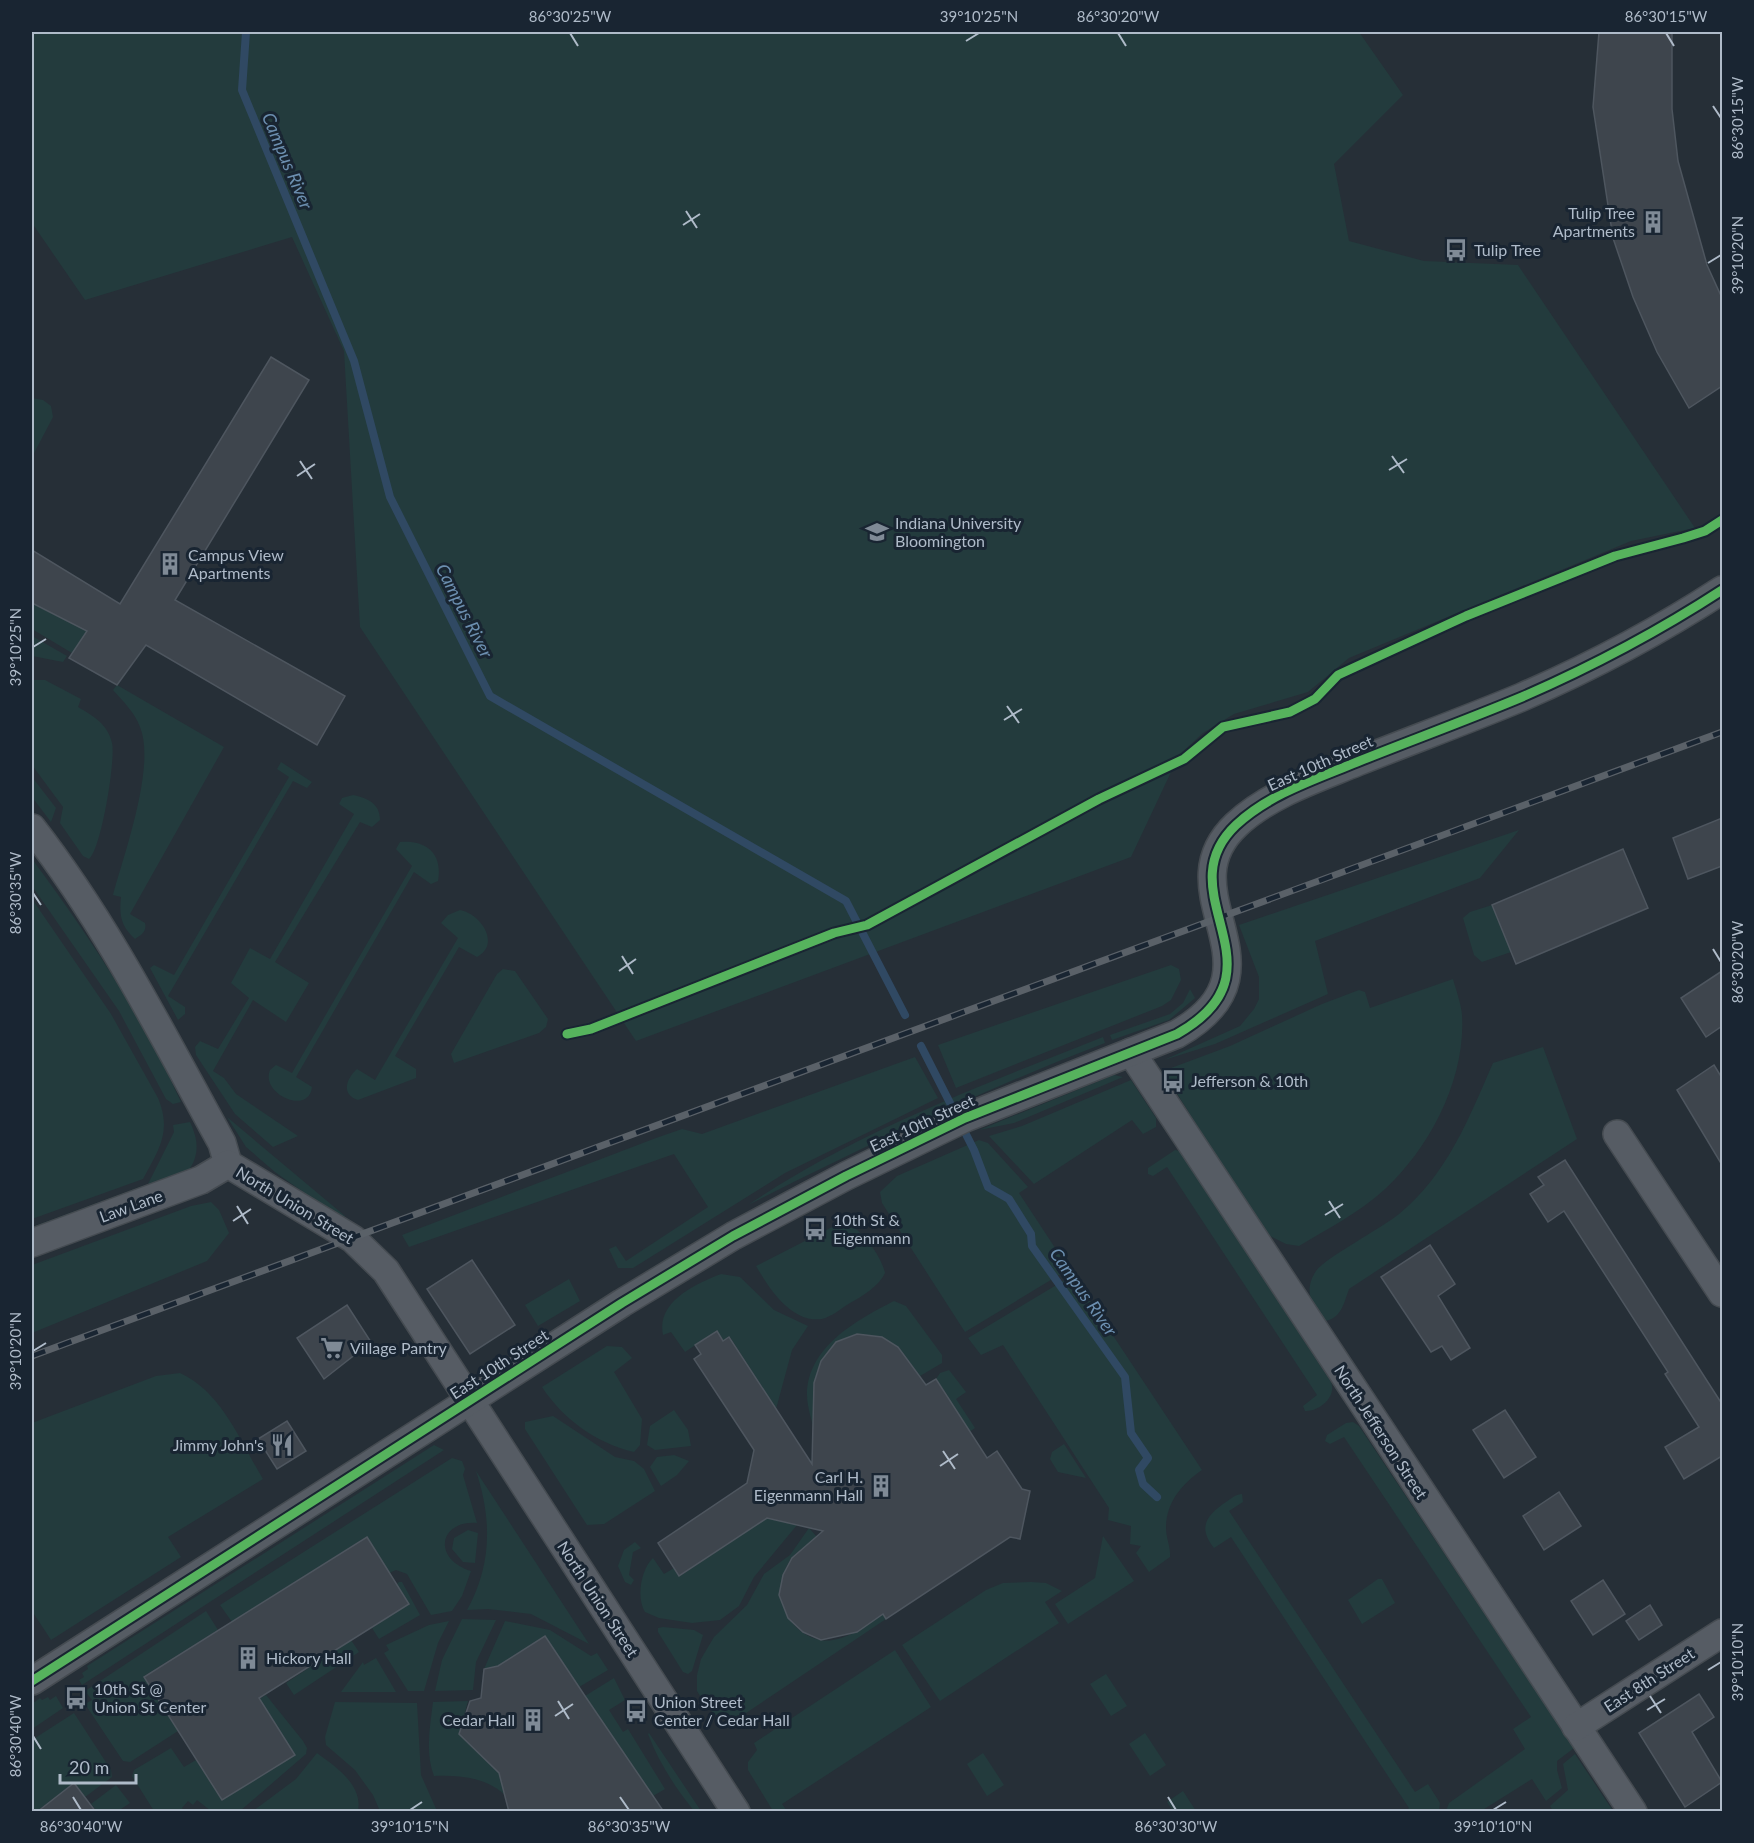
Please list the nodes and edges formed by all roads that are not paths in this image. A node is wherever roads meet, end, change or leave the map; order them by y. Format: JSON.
{"nodes":[{"id":1,"x":1722,"y":591,"type":"edge"},
{"id":2,"x":32,"y":828,"type":"edge"},
{"id":3,"x":1131,"y":1052,"type":"junction"},
{"id":4,"x":1617,"y":1134,"type":"dead end"},
{"id":5,"x":228,"y":1164,"type":"junction"},
{"id":6,"x":32,"y":1243,"type":"edge"},
{"id":7,"x":1722,"y":1293,"type":"edge"},
{"id":8,"x":469,"y":1402,"type":"junction"},
{"id":9,"x":1722,"y":1633,"type":"edge"},
{"id":10,"x":32,"y":1681,"type":"edge"},
{"id":11,"x":1576,"y":1727,"type":"junction"},
{"id":12,"x":736,"y":1812,"type":"edge"},
{"id":13,"x":1633,"y":1812,"type":"edge"}],
"edges":[{"from":1,"to":3,"type":"street","name":"East 10th Street"},
{"from":2,"to":5,"type":"street","name":"North Union Street"},
{"from":3,"to":8,"type":"street","name":"East 10th Street"},
{"from":3,"to":11,"type":"street","name":"North Jefferson Street"},
{"from":4,"to":7,"type":"street"},
{"from":5,"to":6,"type":"street","name":"Law Lane"},
{"from":5,"to":8,"type":"street","name":"North Union Street"},
{"from":8,"to":10,"type":"street","name":"East 10th Street"},
{"from":8,"to":12,"type":"street","name":"North Union Street"},
{"from":9,"to":11,"type":"street","name":"East 8th Street"},
{"from":11,"to":13,"type":"street","name":"North Jefferson Street"}]}
